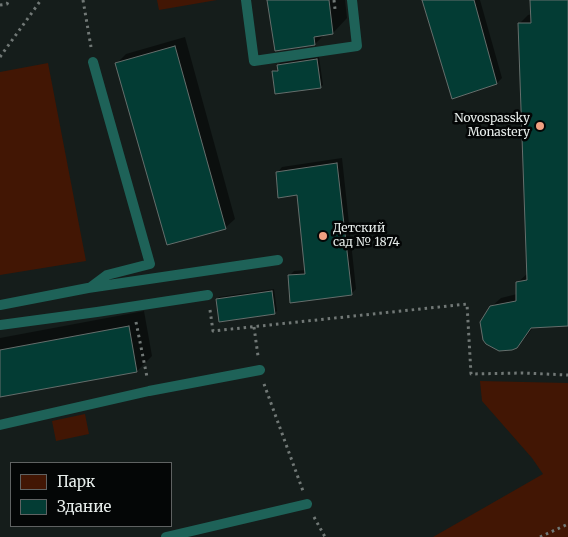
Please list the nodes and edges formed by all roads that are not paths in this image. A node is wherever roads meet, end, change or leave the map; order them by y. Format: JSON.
{"nodes":[{"id":1,"x":246,"y":0,"type":"edge"},
{"id":2,"x":352,"y":0,"type":"edge"},
{"id":3,"x":93,"y":62,"type":"road end"},
{"id":4,"x":278,"y":260,"type":"dead end"},
{"id":5,"x":88,"y":288,"type":"junction"},
{"id":6,"x":208,"y":296,"type":"road end"},
{"id":7,"x":0,"y":305,"type":"edge"},
{"id":8,"x":0,"y":325,"type":"edge"},
{"id":9,"x":260,"y":370,"type":"road end"},
{"id":10,"x":0,"y":425,"type":"edge"},
{"id":11,"x":308,"y":504,"type":"road end"},
{"id":12,"x":166,"y":537,"type":"edge"}],
"edges":[{"from":1,"to":2,"type":"lane"},
{"from":3,"to":5,"type":"lane"},
{"from":4,"to":5,"type":"lane"},
{"from":5,"to":7,"type":"lane"},
{"from":6,"to":8,"type":"lane"},
{"from":9,"to":10,"type":"lane"},
{"from":11,"to":12,"type":"lane"}]}
